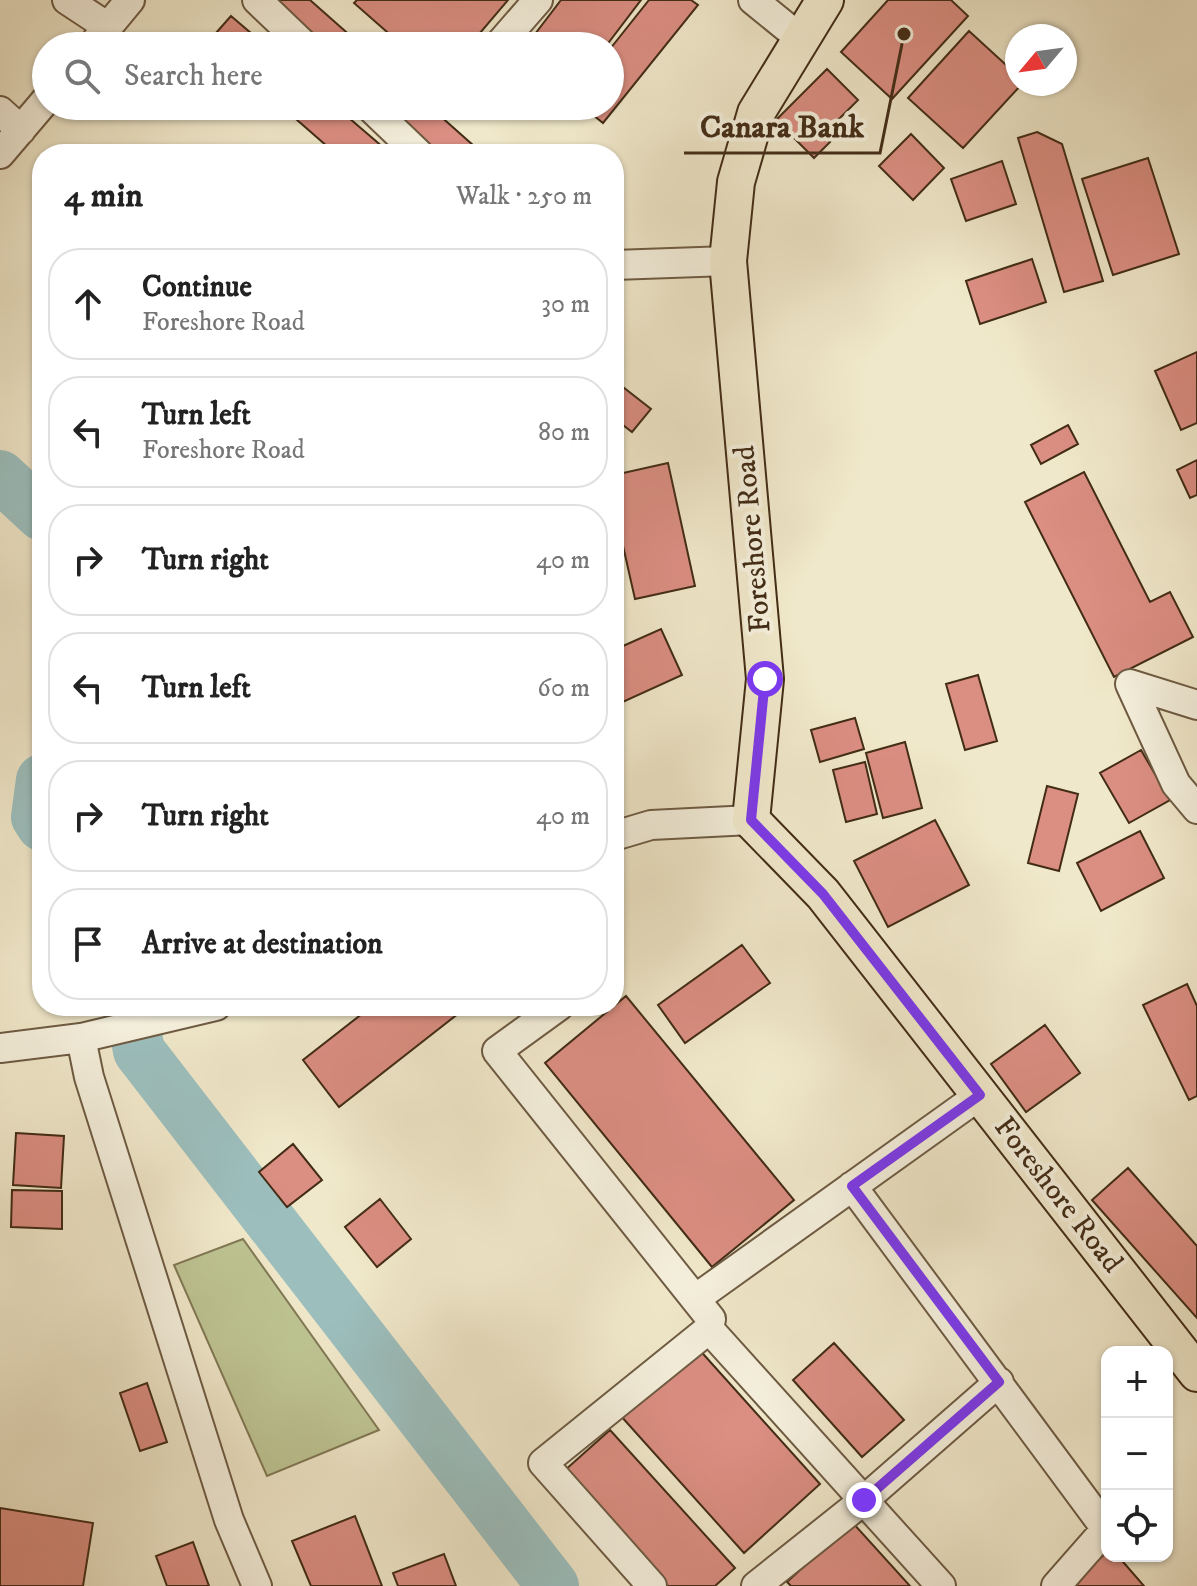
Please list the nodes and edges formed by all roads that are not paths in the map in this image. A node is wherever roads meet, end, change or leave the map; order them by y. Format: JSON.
{"nodes":[{"id":1,"x":67,"y":0,"type":"edge"},
{"id":2,"x":130,"y":0,"type":"edge"},
{"id":3,"x":257,"y":0,"type":"edge"},
{"id":4,"x":538,"y":0,"type":"edge"},
{"id":5,"x":753,"y":0,"type":"edge"},
{"id":6,"x":825,"y":0,"type":"edge"},
{"id":7,"x":96,"y":32,"type":"edge"},
{"id":8,"x":103,"y":32,"type":"edge"},
{"id":9,"x":290,"y":32,"type":"edge"},
{"id":10,"x":510,"y":32,"type":"edge"},
{"id":11,"x":801,"y":39,"type":"junction"},
{"id":12,"x":0,"y":111,"type":"edge"},
{"id":13,"x":32,"y":117,"type":"edge"},
{"id":14,"x":384,"y":120,"type":"edge"},
{"id":15,"x":21,"y":130,"type":"junction"},
{"id":16,"x":409,"y":144,"type":"edge"},
{"id":17,"x":0,"y":154,"type":"edge"},
{"id":18,"x":728,"y":261,"type":"junction"},
{"id":19,"x":624,"y":265,"type":"edge"},
{"id":20,"x":1197,"y":705,"type":"edge"},
{"id":21,"x":1197,"y":809,"type":"edge"},
{"id":22,"x":751,"y":820,"type":"junction"},
{"id":23,"x":624,"y":833,"type":"edge"},
{"id":24,"x":176,"y":1016,"type":"edge"},
{"id":25,"x":545,"y":1016,"type":"edge"},
{"id":26,"x":94,"y":1035,"type":"junction"},
{"id":27,"x":0,"y":1048,"type":"edge"},
{"id":28,"x":980,"y":1095,"type":"junction"},
{"id":29,"x":852,"y":1186,"type":"junction"},
{"id":30,"x":695,"y":1299,"type":"junction"},
{"id":31,"x":709,"y":1329,"type":"junction"},
{"id":32,"x":1197,"y":1373,"type":"edge"},
{"id":33,"x":999,"y":1382,"type":"junction"},
{"id":34,"x":864,"y":1500,"type":"junction"},
{"id":35,"x":257,"y":1586,"type":"edge"},
{"id":36,"x":652,"y":1586,"type":"edge"},
{"id":37,"x":756,"y":1586,"type":"edge"},
{"id":38,"x":941,"y":1586,"type":"edge"},
{"id":39,"x":1056,"y":1586,"type":"edge"}],
"edges":[{"from":1,"to":7,"type":"street"},
{"from":2,"to":8,"type":"street"},
{"from":3,"to":9,"type":"street"},
{"from":4,"to":10,"type":"street"},
{"from":5,"to":11,"type":"street"},
{"from":6,"to":11,"type":"main road","name":"Foreshore Road"},
{"from":11,"to":18,"type":"main road","name":"Foreshore Road"},
{"from":12,"to":15,"type":"street"},
{"from":13,"to":15,"type":"street"},
{"from":14,"to":16,"type":"street"},
{"from":15,"to":17,"type":"street"},
{"from":18,"to":19,"type":"street"},
{"from":18,"to":22,"type":"main road","name":"Foreshore Road"},
{"from":20,"to":21,"type":"street"},
{"from":22,"to":23,"type":"street"},
{"from":22,"to":28,"type":"main road","name":"Foreshore Road"},
{"from":24,"to":26,"type":"street"},
{"from":25,"to":30,"type":"street"},
{"from":26,"to":27,"type":"street"},
{"from":26,"to":35,"type":"street"},
{"from":28,"to":29,"type":"street"},
{"from":28,"to":32,"type":"main road","name":"Foreshore Road"},
{"from":29,"to":30,"type":"street"},
{"from":29,"to":33,"type":"street"},
{"from":30,"to":31,"type":"street"},
{"from":31,"to":34,"type":"street"},
{"from":31,"to":36,"type":"street"},
{"from":33,"to":34,"type":"street"},
{"from":33,"to":39,"type":"street"},
{"from":34,"to":37,"type":"street"},
{"from":34,"to":38,"type":"street"}]}
